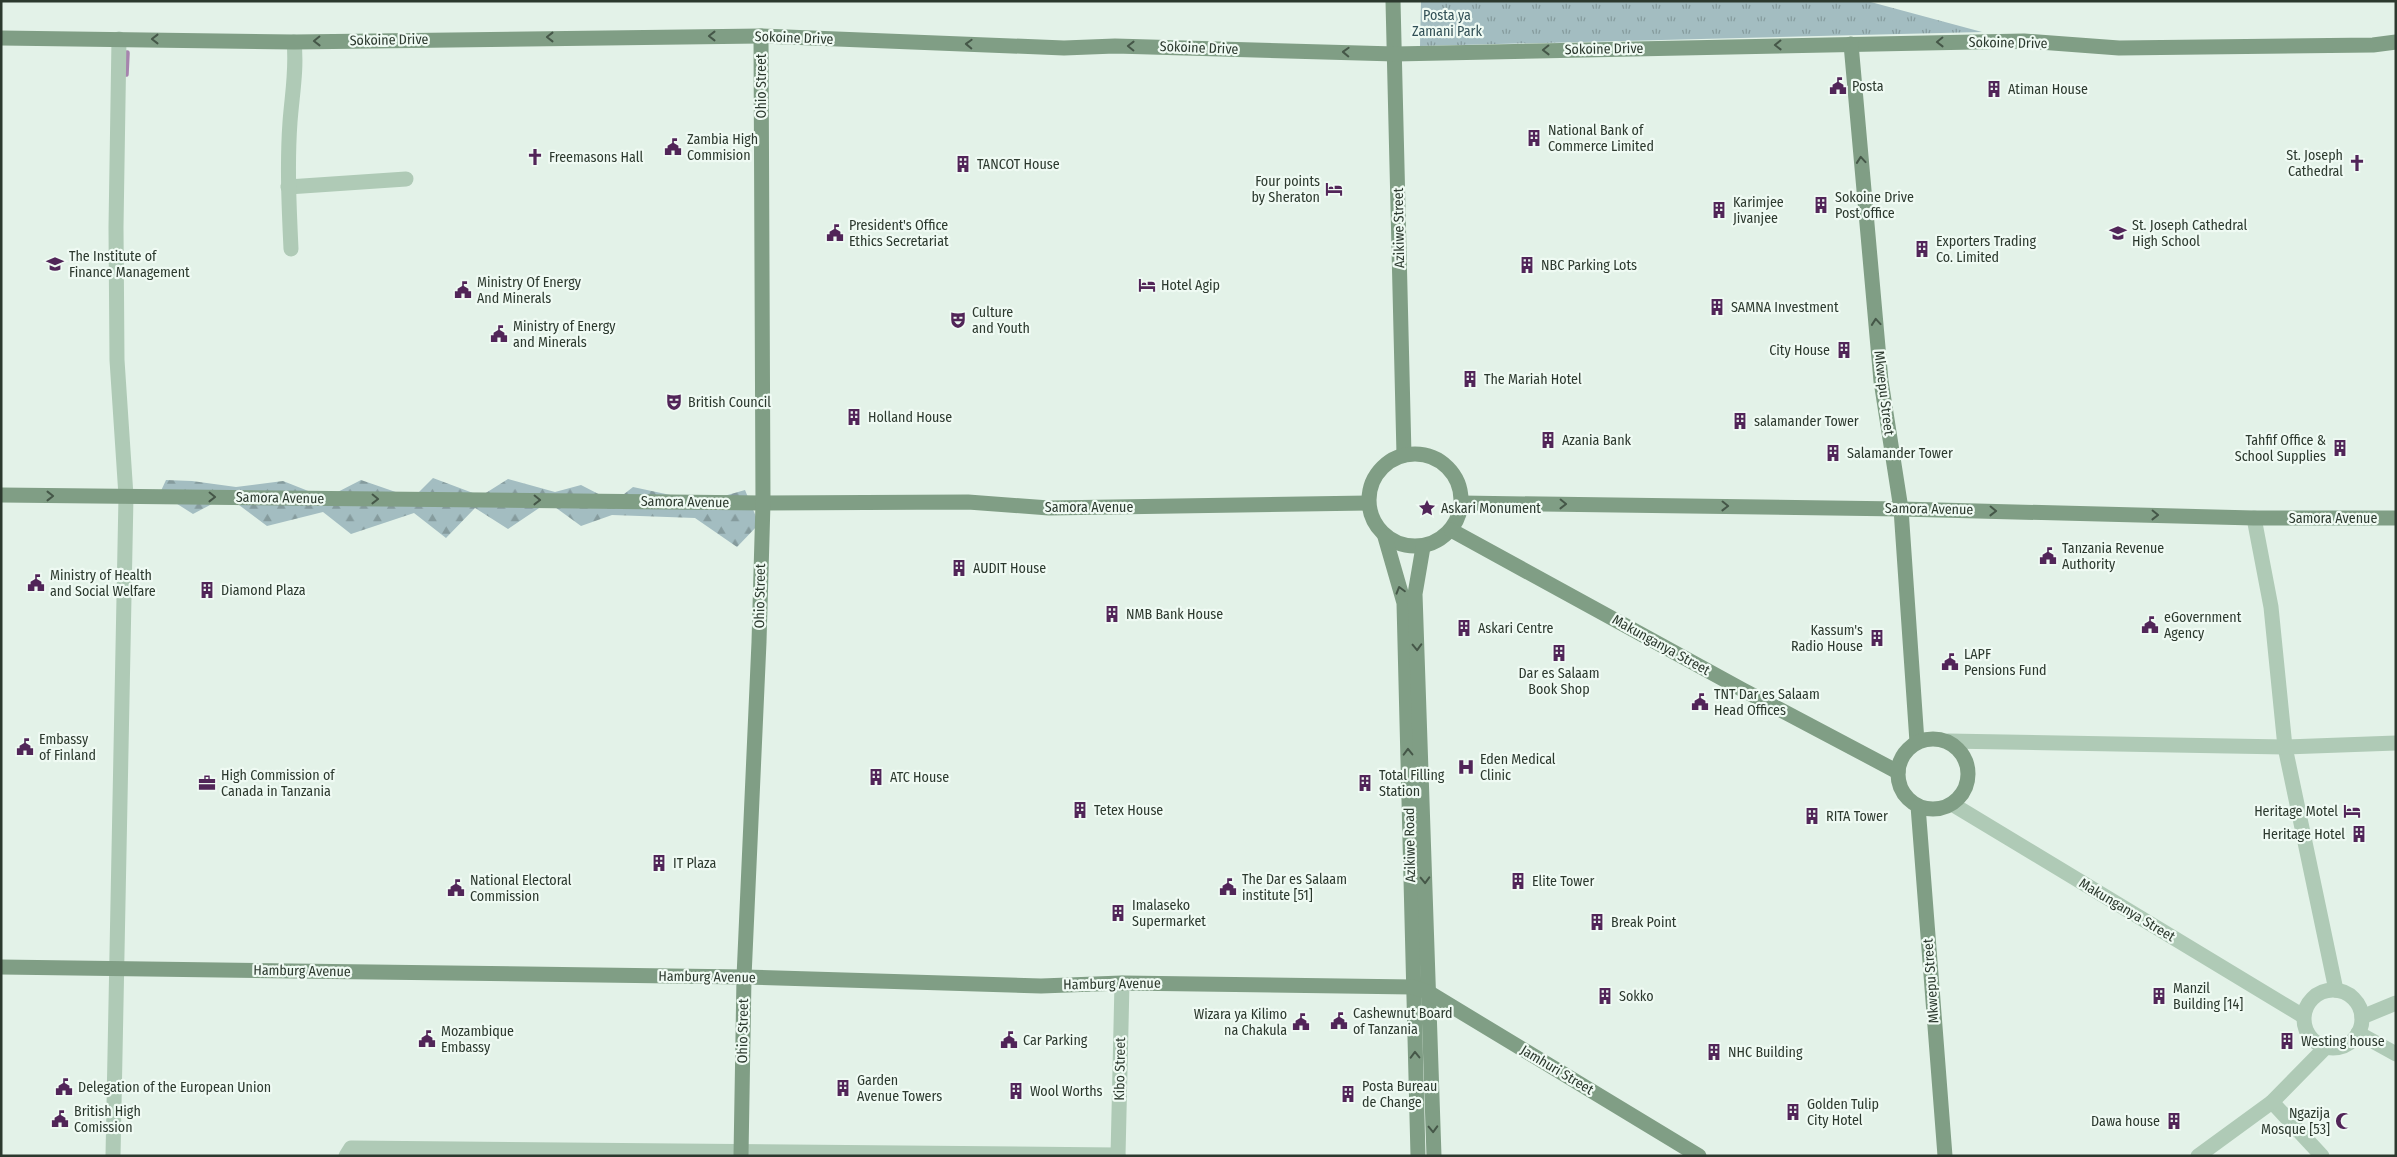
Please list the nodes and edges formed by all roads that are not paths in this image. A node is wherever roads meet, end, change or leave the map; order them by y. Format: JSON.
{"nodes":[{"id":1,"x":1393,"y":1,"type":"edge"},
{"id":2,"x":761,"y":36,"type":"junction"},
{"id":3,"x":1,"y":38,"type":"edge"},
{"id":4,"x":119,"y":39,"type":"junction"},
{"id":5,"x":294,"y":42,"type":"junction"},
{"id":6,"x":2396,"y":42,"type":"edge"},
{"id":7,"x":1851,"y":44,"type":"junction"},
{"id":8,"x":1395,"y":54,"type":"junction"},
{"id":9,"x":406,"y":179,"type":"dead end"},
{"id":10,"x":288,"y":187,"type":"junction"},
{"id":11,"x":291,"y":249,"type":"dead end"},
{"id":12,"x":1404,"y":455,"type":"junction"},
{"id":13,"x":1,"y":495,"type":"edge"},
{"id":14,"x":126,"y":496,"type":"junction"},
{"id":15,"x":763,"y":503,"type":"junction"},
{"id":16,"x":1461,"y":503,"type":"junction"},
{"id":17,"x":1368,"y":504,"type":"junction"},
{"id":18,"x":1901,"y":509,"type":"junction"},
{"id":19,"x":2254,"y":518,"type":"junction"},
{"id":20,"x":2396,"y":518,"type":"edge"},
{"id":21,"x":1451,"y":530,"type":"junction"},
{"id":22,"x":1386,"y":537,"type":"junction"},
{"id":23,"x":1423,"y":546,"type":"junction"},
{"id":24,"x":1948,"y":741,"type":"junction"},
{"id":25,"x":1917,"y":742,"type":"junction"},
{"id":26,"x":2396,"y":743,"type":"edge"},
{"id":27,"x":2285,"y":747,"type":"junction"},
{"id":28,"x":1898,"y":772,"type":"junction"},
{"id":29,"x":1952,"y":804,"type":"junction"},
{"id":30,"x":1918,"y":806,"type":"junction"},
{"id":31,"x":1,"y":966,"type":"edge"},
{"id":32,"x":116,"y":968,"type":"junction"},
{"id":33,"x":744,"y":977,"type":"junction"},
{"id":34,"x":1122,"y":983,"type":"junction"},
{"id":35,"x":1413,"y":987,"type":"junction"},
{"id":36,"x":2336,"y":990,"type":"junction"},
{"id":37,"x":1428,"y":992,"type":"junction"},
{"id":38,"x":2396,"y":1002,"type":"edge"},
{"id":39,"x":2303,"y":1016,"type":"junction"},
{"id":40,"x":2362,"y":1018,"type":"junction"},
{"id":41,"x":2358,"y":1033,"type":"junction"},
{"id":42,"x":2326,"y":1047,"type":"junction"},
{"id":43,"x":2396,"y":1054,"type":"edge"},
{"id":44,"x":2272,"y":1102,"type":"junction"},
{"id":45,"x":741,"y":1154,"type":"edge"},
{"id":46,"x":113,"y":1156,"type":"edge"},
{"id":47,"x":346,"y":1156,"type":"edge"},
{"id":48,"x":1118,"y":1156,"type":"edge"},
{"id":49,"x":1418,"y":1156,"type":"edge"},
{"id":50,"x":1434,"y":1156,"type":"edge"},
{"id":51,"x":1699,"y":1156,"type":"edge"},
{"id":52,"x":1945,"y":1156,"type":"edge"},
{"id":53,"x":2198,"y":1156,"type":"edge"},
{"id":54,"x":2322,"y":1156,"type":"edge"}],
"edges":[{"from":1,"to":8,"type":"street","name":"Azikiwe Street"},
{"from":2,"to":5,"type":"street","name":"Sokoine Drive","one_way":true},
{"from":8,"to":2,"type":"street","name":"Sokoine Drive","one_way":true},
{"from":2,"to":15,"type":"street","name":"Ohio Street"},
{"from":3,"to":4,"type":"street","name":"Sokoine Drive"},
{"from":5,"to":4,"type":"street","name":"Sokoine Drive","one_way":true},
{"from":4,"to":14,"type":"street"},
{"from":5,"to":10,"type":"street"},
{"from":6,"to":7,"type":"street","name":"Sokoine Drive","one_way":true},
{"from":7,"to":8,"type":"street","name":"Sokoine Drive","one_way":true},
{"from":18,"to":7,"type":"street","name":"Mkwepu Street","one_way":true},
{"from":8,"to":12,"type":"street","name":"Azikiwe Street"},
{"from":9,"to":10,"type":"street"},
{"from":10,"to":11,"type":"street"},
{"from":12,"to":16,"type":"street"},
{"from":12,"to":17,"type":"street"},
{"from":13,"to":14,"type":"street","name":"Samora Avenue","one_way":true},
{"from":14,"to":15,"type":"street","name":"Samora Avenue","one_way":true},
{"from":14,"to":32,"type":"street"},
{"from":15,"to":17,"type":"street","name":"Samora Avenue"},
{"from":15,"to":33,"type":"street","name":"Ohio Street"},
{"from":16,"to":18,"type":"street","name":"Samora Avenue","one_way":true},
{"from":16,"to":21,"type":"street"},
{"from":17,"to":22,"type":"street"},
{"from":18,"to":19,"type":"street","name":"Samora Avenue","one_way":true},
{"from":18,"to":25,"type":"street","name":"Mkwepu Street"},
{"from":19,"to":20,"type":"street","name":"Samora Avenue"},
{"from":19,"to":27,"type":"street"},
{"from":21,"to":23,"type":"street"},
{"from":21,"to":28,"type":"street","name":"Makunganya Street"},
{"from":22,"to":23,"type":"street"},
{"from":35,"to":22,"type":"street","name":"Azikiwe Road","one_way":true},
{"from":23,"to":37,"type":"street","name":"Azikiwe Road","one_way":true},
{"from":24,"to":25,"type":"street"},
{"from":24,"to":27,"type":"street"},
{"from":24,"to":29,"type":"street"},
{"from":25,"to":28,"type":"street"},
{"from":26,"to":27,"type":"street"},
{"from":27,"to":36,"type":"street"},
{"from":28,"to":30,"type":"street"},
{"from":29,"to":30,"type":"street"},
{"from":29,"to":39,"type":"street","name":"Makunganya Street"},
{"from":30,"to":52,"type":"street","name":"Mkwepu Street"},
{"from":31,"to":32,"type":"street","name":"Hamburg Avenue"},
{"from":32,"to":33,"type":"street","name":"Hamburg Avenue"},
{"from":32,"to":46,"type":"street"},
{"from":33,"to":34,"type":"street","name":"Hamburg Avenue"},
{"from":33,"to":45,"type":"street","name":"Ohio Street"},
{"from":34,"to":35,"type":"street","name":"Hamburg Avenue"},
{"from":34,"to":48,"type":"street","name":"Kibo Street"},
{"from":35,"to":37,"type":"street","name":"Jamhuri Street"},
{"from":49,"to":35,"type":"street","name":"Azikiwe Road","one_way":true},
{"from":36,"to":39,"type":"street"},
{"from":36,"to":40,"type":"street"},
{"from":37,"to":50,"type":"street","name":"Azikiwe Road","one_way":true},
{"from":37,"to":51,"type":"street","name":"Jamhuri Street"},
{"from":38,"to":40,"type":"street"},
{"from":39,"to":42,"type":"street"},
{"from":40,"to":41,"type":"street"},
{"from":41,"to":42,"type":"street"},
{"from":41,"to":43,"type":"street"},
{"from":42,"to":44,"type":"street"},
{"from":44,"to":53,"type":"street"},
{"from":44,"to":54,"type":"street"},
{"from":45,"to":47,"type":"street"},
{"from":45,"to":48,"type":"street"}]}
